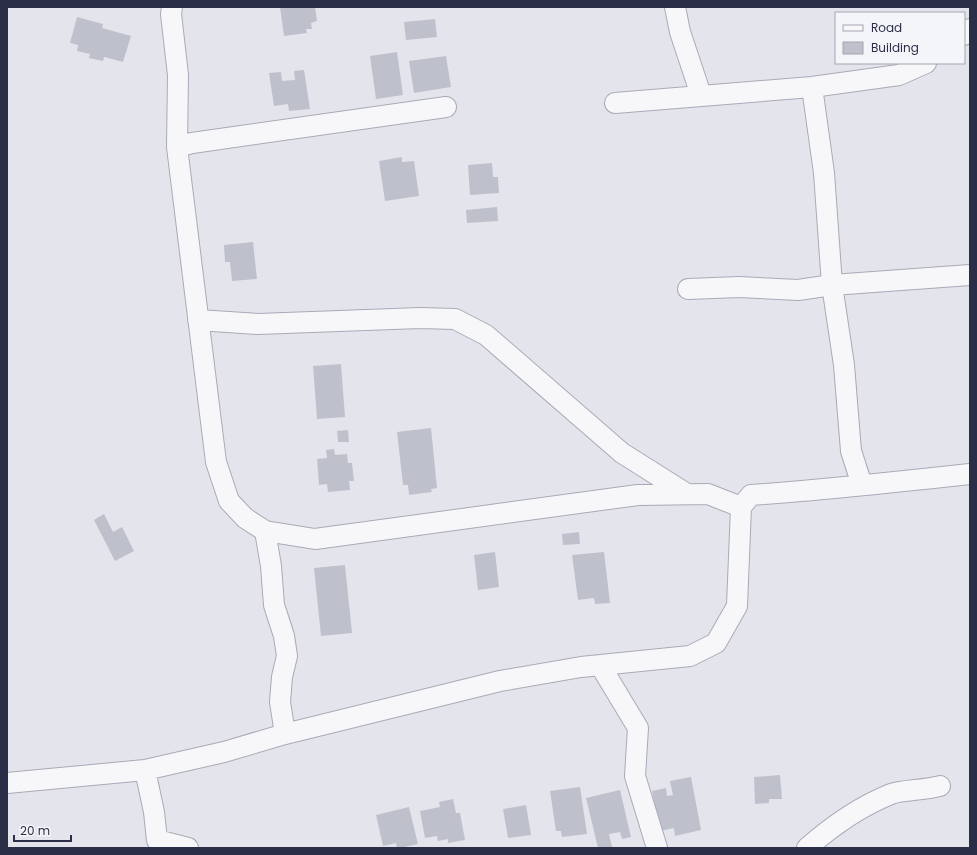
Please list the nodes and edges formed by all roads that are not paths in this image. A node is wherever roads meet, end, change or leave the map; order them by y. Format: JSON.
{"nodes":[{"id":1,"x":172,"y":7,"type":"edge"},
{"id":2,"x":675,"y":7,"type":"edge"},
{"id":3,"x":924,"y":64,"type":"edge"},
{"id":4,"x":812,"y":87,"type":"junction"},
{"id":5,"x":701,"y":95,"type":"junction"},
{"id":6,"x":615,"y":103,"type":"dead end"},
{"id":7,"x":446,"y":107,"type":"dead end"},
{"id":8,"x":177,"y":147,"type":"junction"},
{"id":9,"x":970,"y":275,"type":"edge"},
{"id":10,"x":832,"y":285,"type":"junction"},
{"id":11,"x":688,"y":289,"type":"dead end"},
{"id":12,"x":198,"y":320,"type":"junction"},
{"id":13,"x":970,"y":474,"type":"edge"},
{"id":14,"x":862,"y":485,"type":"junction"},
{"id":15,"x":688,"y":494,"type":"junction"},
{"id":16,"x":741,"y":507,"type":"junction"},
{"id":17,"x":264,"y":531,"type":"junction"},
{"id":18,"x":600,"y":665,"type":"junction"},
{"id":19,"x":285,"y":734,"type":"junction"},
{"id":20,"x":145,"y":770,"type":"junction"},
{"id":21,"x":7,"y":783,"type":"edge"},
{"id":22,"x":940,"y":786,"type":"dead end"},
{"id":23,"x":157,"y":844,"type":"edge"},
{"id":24,"x":188,"y":848,"type":"edge"},
{"id":25,"x":657,"y":848,"type":"edge"},
{"id":26,"x":807,"y":848,"type":"edge"}],
"edges":[{"from":1,"to":8,"type":"street"},
{"from":2,"to":5,"type":"street"},
{"from":3,"to":4,"type":"street"},
{"from":4,"to":5,"type":"street"},
{"from":4,"to":10,"type":"street"},
{"from":5,"to":6,"type":"street"},
{"from":7,"to":8,"type":"street"},
{"from":8,"to":12,"type":"street"},
{"from":9,"to":10,"type":"street"},
{"from":10,"to":11,"type":"street"},
{"from":10,"to":14,"type":"street"},
{"from":12,"to":15,"type":"street"},
{"from":12,"to":17,"type":"street"},
{"from":13,"to":14,"type":"street"},
{"from":14,"to":16,"type":"street"},
{"from":15,"to":16,"type":"street"},
{"from":15,"to":17,"type":"street"},
{"from":16,"to":18,"type":"street"},
{"from":17,"to":19,"type":"street"},
{"from":18,"to":19,"type":"street"},
{"from":18,"to":25,"type":"street"},
{"from":19,"to":20,"type":"street"},
{"from":20,"to":21,"type":"street"},
{"from":20,"to":23,"type":"street"},
{"from":22,"to":26,"type":"street"},
{"from":23,"to":24,"type":"street"}]}
